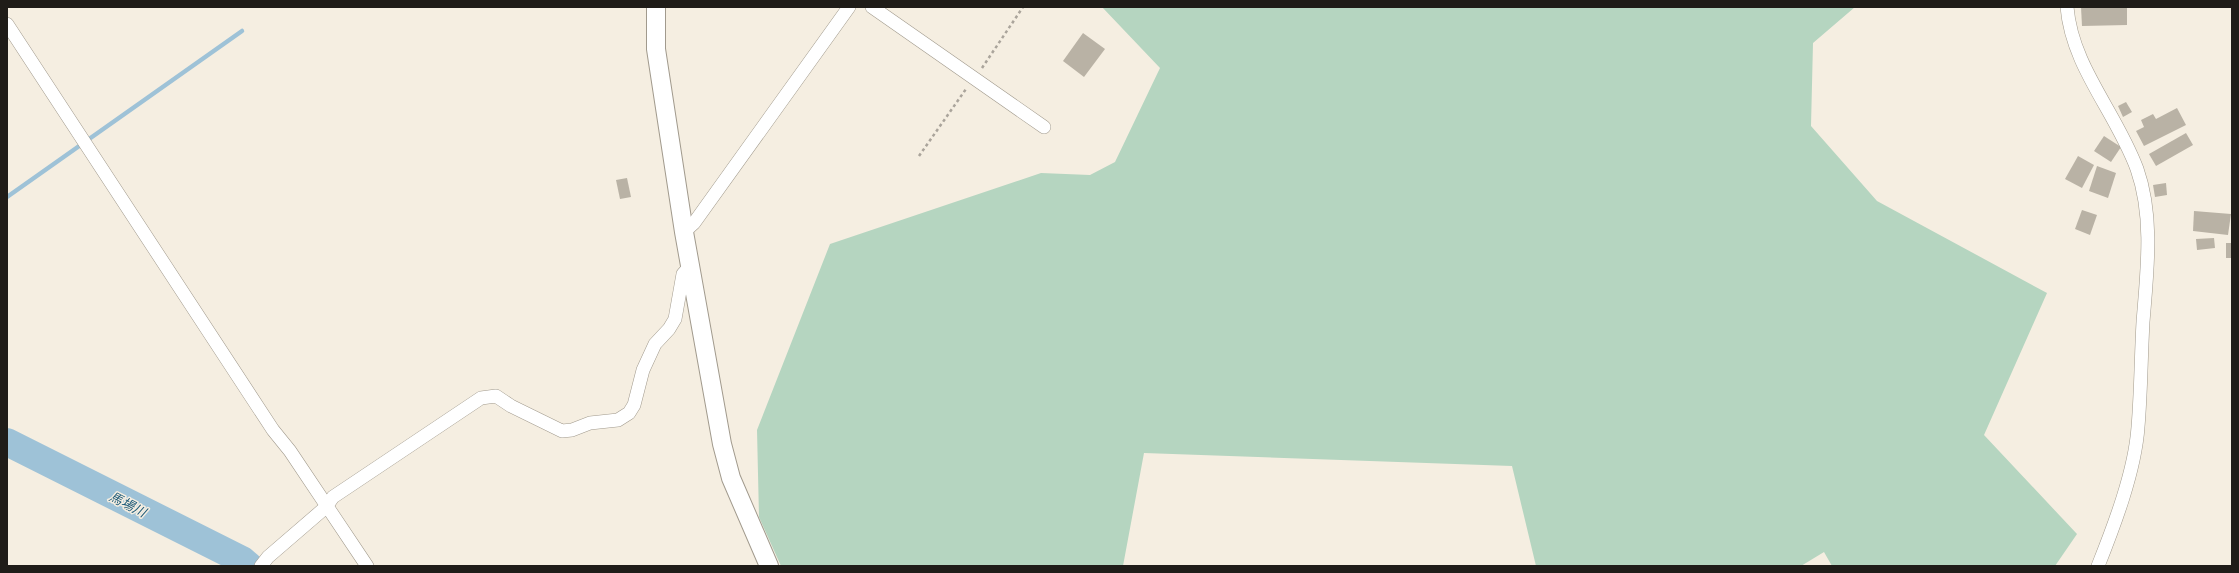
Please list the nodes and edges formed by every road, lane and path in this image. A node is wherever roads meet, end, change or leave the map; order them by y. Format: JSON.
{"nodes":[{"id":1,"x":656,"y":7,"type":"edge"},
{"id":2,"x":849,"y":7,"type":"edge"},
{"id":3,"x":872,"y":7,"type":"edge"},
{"id":4,"x":2067,"y":7,"type":"edge"},
{"id":5,"x":7,"y":24,"type":"edge"},
{"id":6,"x":1044,"y":127,"type":"dead end"},
{"id":7,"x":684,"y":232,"type":"junction"},
{"id":8,"x":692,"y":265,"type":"junction"},
{"id":9,"x":326,"y":508,"type":"junction"},
{"id":10,"x":264,"y":562,"type":"edge"},
{"id":11,"x":367,"y":566,"type":"edge"},
{"id":12,"x":769,"y":566,"type":"edge"},
{"id":13,"x":2098,"y":566,"type":"edge"}],
"edges":[{"from":1,"to":7,"type":"street"},
{"from":2,"to":7,"type":"street"},
{"from":3,"to":6,"type":"street"},
{"from":4,"to":13,"type":"street"},
{"from":5,"to":9,"type":"street"},
{"from":7,"to":8,"type":"street"},
{"from":8,"to":9,"type":"street"},
{"from":8,"to":12,"type":"street"},
{"from":9,"to":10,"type":"street"},
{"from":9,"to":11,"type":"street"}]}
